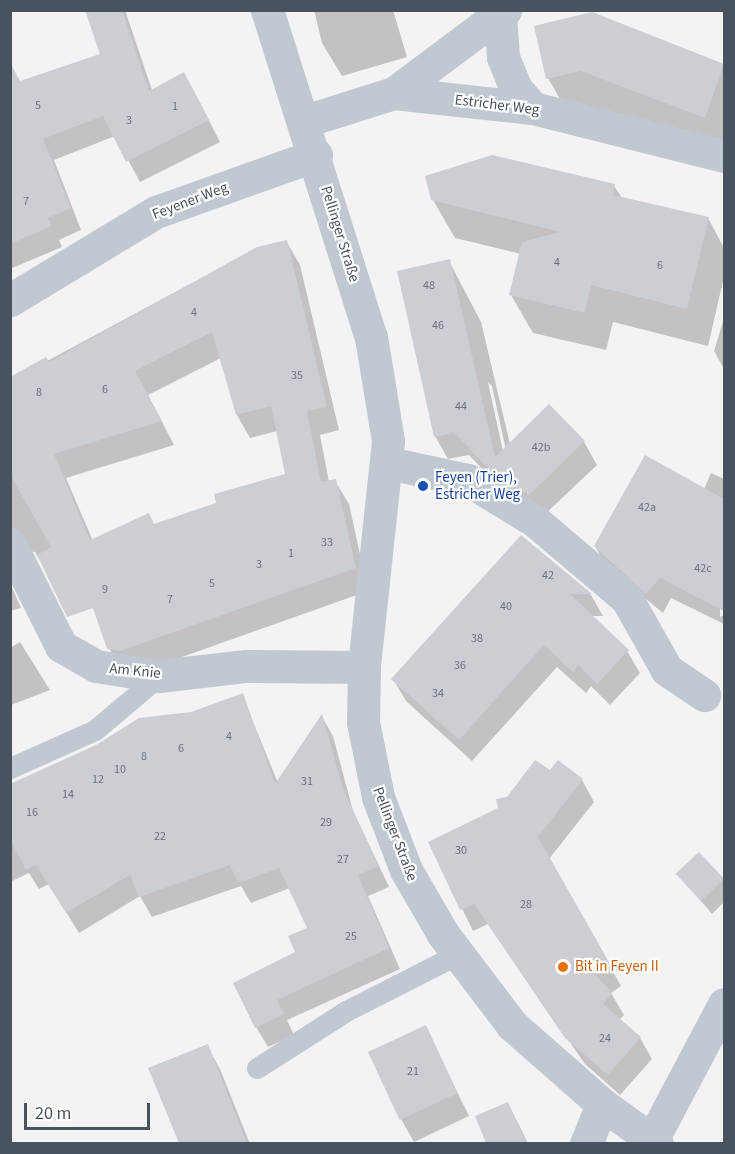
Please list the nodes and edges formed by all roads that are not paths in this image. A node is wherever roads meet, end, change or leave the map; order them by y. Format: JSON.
{"nodes":[{"id":1,"x":267,"y":10,"type":"edge"},
{"id":2,"x":503,"y":12,"type":"edge"},
{"id":3,"x":394,"y":93,"type":"junction"},
{"id":4,"x":533,"y":108,"type":"junction"},
{"id":5,"x":305,"y":121,"type":"junction"},
{"id":6,"x":316,"y":155,"type":"junction"},
{"id":7,"x":724,"y":156,"type":"edge"},
{"id":8,"x":10,"y":300,"type":"edge"},
{"id":9,"x":388,"y":463,"type":"junction"},
{"id":10,"x":10,"y":544,"type":"edge"},
{"id":11,"x":364,"y":667,"type":"junction"},
{"id":12,"x":159,"y":676,"type":"junction"},
{"id":13,"x":704,"y":695,"type":"dead end"},
{"id":14,"x":10,"y":768,"type":"edge"},
{"id":15,"x":458,"y":954,"type":"junction"},
{"id":16,"x":724,"y":1004,"type":"edge"},
{"id":17,"x":257,"y":1068,"type":"dead end"},
{"id":18,"x":602,"y":1104,"type":"junction"},
{"id":19,"x":655,"y":1142,"type":"edge"},
{"id":20,"x":586,"y":1143,"type":"edge"}],
"edges":[{"from":1,"to":5,"type":"street","name":"Pellinger Straße"},
{"from":2,"to":3,"type":"street"},
{"from":2,"to":4,"type":"street"},
{"from":3,"to":4,"type":"street","name":"Estricher Weg"},
{"from":3,"to":5,"type":"street","name":"Estricher Weg"},
{"from":4,"to":7,"type":"street","name":"Estricher Weg"},
{"from":5,"to":6,"type":"street","name":"Pellinger Straße"},
{"from":6,"to":8,"type":"street","name":"Feyener Weg"},
{"from":6,"to":9,"type":"street","name":"Pellinger Straße"},
{"from":9,"to":11,"type":"street","name":"Pellinger Straße"},
{"from":9,"to":13,"type":"street"},
{"from":10,"to":12,"type":"street","name":"Am Knie"},
{"from":11,"to":12,"type":"street","name":"Am Knie"},
{"from":11,"to":15,"type":"street","name":"Pellinger Straße"},
{"from":12,"to":14,"type":"lane"},
{"from":15,"to":17,"type":"lane"},
{"from":15,"to":18,"type":"street","name":"Pellinger Straße"},
{"from":16,"to":19,"type":"street"},
{"from":18,"to":19,"type":"street","name":"Pellinger Straße"},
{"from":18,"to":20,"type":"street"}]}
